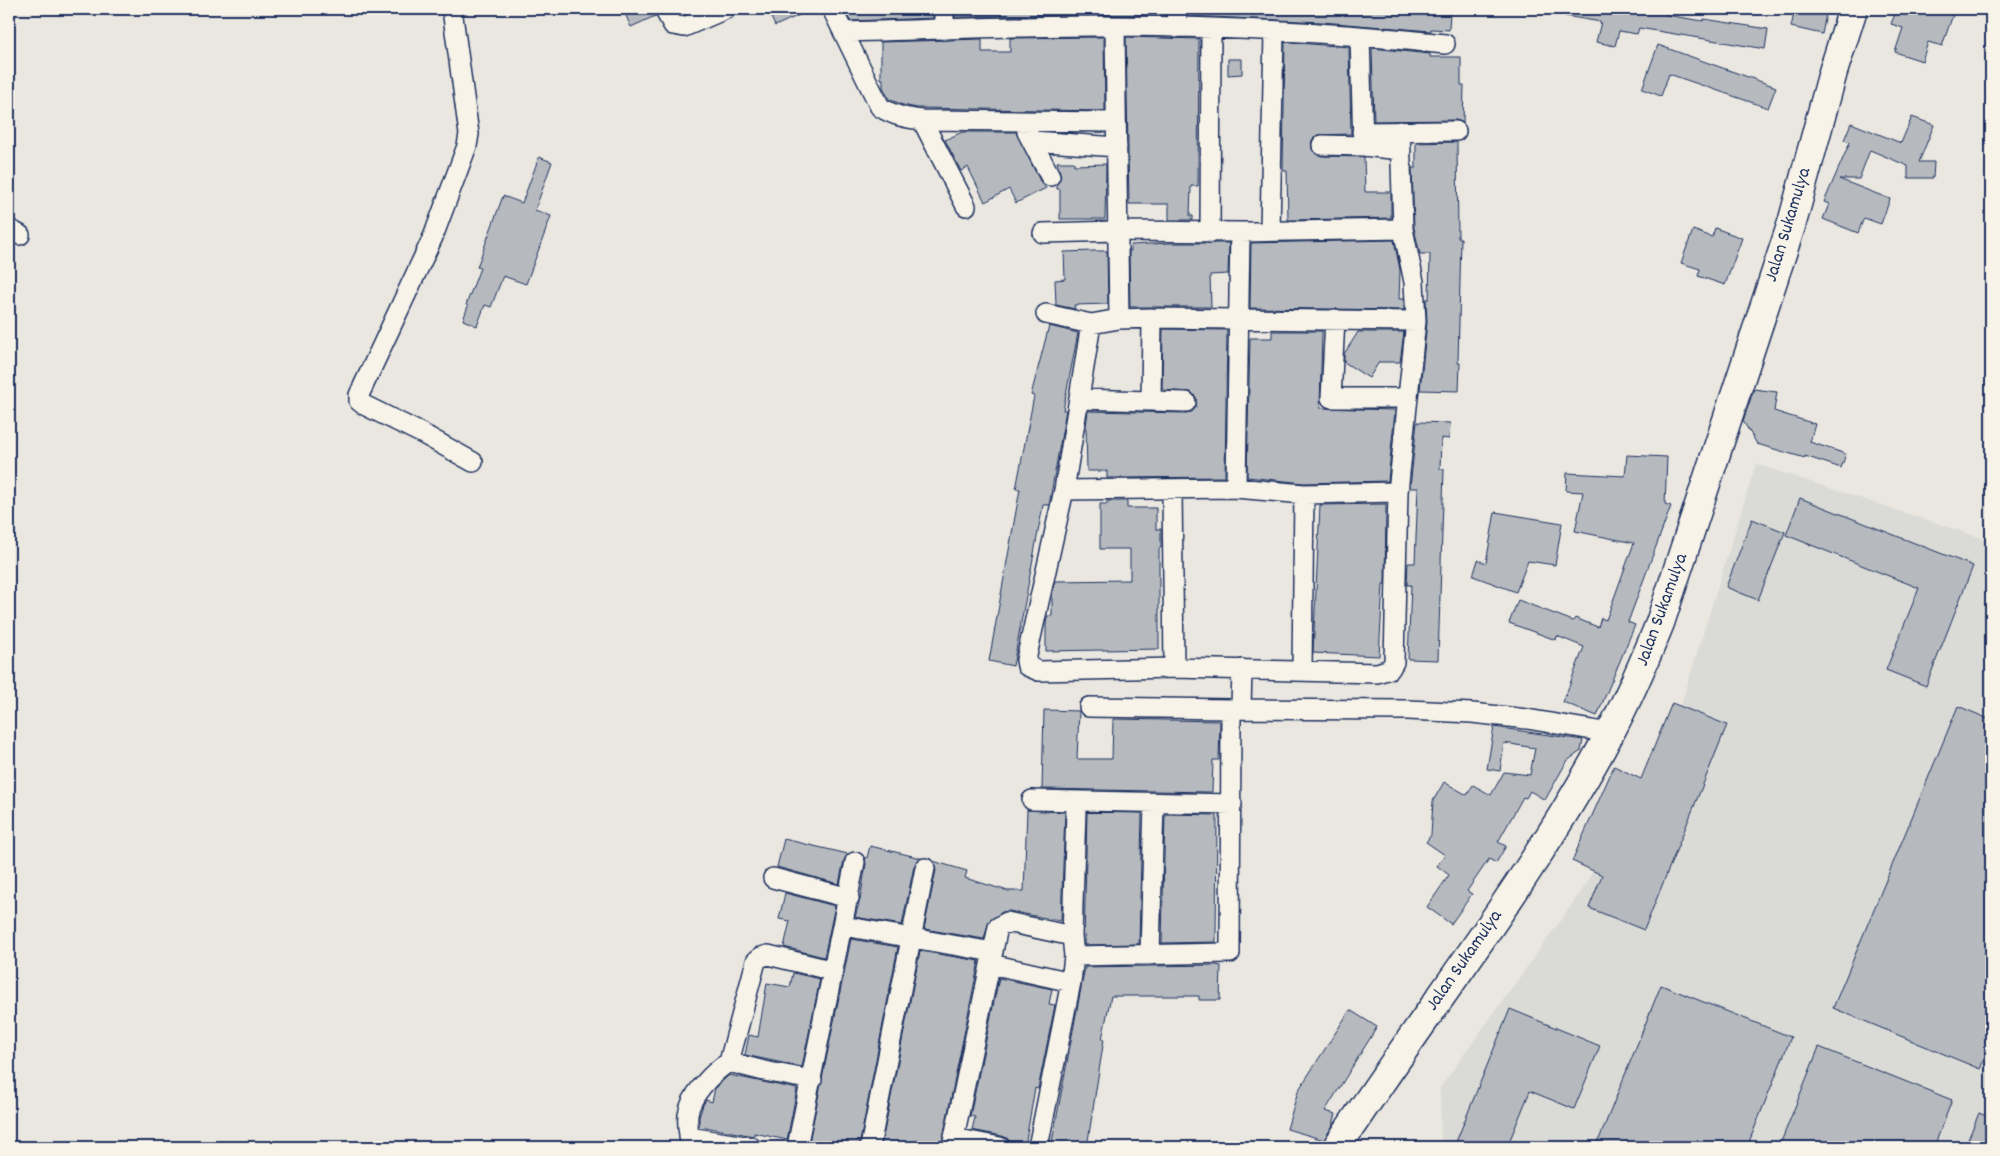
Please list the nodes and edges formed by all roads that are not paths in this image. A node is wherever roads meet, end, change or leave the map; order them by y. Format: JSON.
{"nodes":[{"id":1,"x":452,"y":9,"type":"edge"},
{"id":2,"x":664,"y":9,"type":"edge"},
{"id":3,"x":726,"y":9,"type":"edge"},
{"id":4,"x":832,"y":9,"type":"edge"},
{"id":5,"x":944,"y":9,"type":"edge"},
{"id":6,"x":1177,"y":9,"type":"edge"},
{"id":7,"x":1853,"y":9,"type":"edge"},
{"id":8,"x":1115,"y":26,"type":"junction"},
{"id":9,"x":1176,"y":28,"type":"junction"},
{"id":10,"x":1211,"y":28,"type":"junction"},
{"id":11,"x":944,"y":30,"type":"junction"},
{"id":12,"x":843,"y":32,"type":"junction"},
{"id":13,"x":1274,"y":32,"type":"junction"},
{"id":14,"x":1360,"y":36,"type":"junction"},
{"id":15,"x":1444,"y":44,"type":"dead end"},
{"id":16,"x":922,"y":120,"type":"junction"},
{"id":17,"x":1020,"y":120,"type":"junction"},
{"id":18,"x":1115,"y":122,"type":"junction"},
{"id":19,"x":1456,"y":131,"type":"dead end"},
{"id":20,"x":1362,"y":139,"type":"junction"},
{"id":21,"x":1032,"y":141,"type":"junction"},
{"id":22,"x":1400,"y":141,"type":"junction"},
{"id":23,"x":1322,"y":145,"type":"dead end"},
{"id":24,"x":1117,"y":147,"type":"junction"},
{"id":25,"x":1050,"y":176,"type":"dead end"},
{"id":26,"x":966,"y":206,"type":"dead end"},
{"id":27,"x":1404,"y":229,"type":"junction"},
{"id":28,"x":1117,"y":231,"type":"junction"},
{"id":29,"x":1270,"y":231,"type":"junction"},
{"id":30,"x":1240,"y":232,"type":"junction"},
{"id":31,"x":1043,"y":233,"type":"dead end"},
{"id":32,"x":1210,"y":233,"type":"junction"},
{"id":33,"x":1046,"y":314,"type":"dead end"},
{"id":34,"x":1152,"y":318,"type":"junction"},
{"id":35,"x":1118,"y":319,"type":"junction"},
{"id":36,"x":1334,"y":319,"type":"junction"},
{"id":37,"x":1238,"y":320,"type":"junction"},
{"id":38,"x":1416,"y":321,"type":"junction"},
{"id":39,"x":1091,"y":324,"type":"junction"},
{"id":40,"x":1407,"y":398,"type":"junction"},
{"id":41,"x":1079,"y":399,"type":"junction"},
{"id":42,"x":1151,"y":401,"type":"junction"},
{"id":43,"x":1186,"y":402,"type":"dead end"},
{"id":44,"x":473,"y":462,"type":"dead end"},
{"id":45,"x":1236,"y":488,"type":"junction"},
{"id":46,"x":1064,"y":490,"type":"junction"},
{"id":47,"x":1172,"y":490,"type":"junction"},
{"id":48,"x":1398,"y":492,"type":"junction"},
{"id":49,"x":1304,"y":494,"type":"junction"},
{"id":50,"x":1174,"y":668,"type":"junction"},
{"id":51,"x":1242,"y":669,"type":"junction"},
{"id":52,"x":1302,"y":670,"type":"junction"},
{"id":53,"x":1089,"y":708,"type":"dead end"},
{"id":54,"x":1236,"y":708,"type":"junction"},
{"id":55,"x":1610,"y":733,"type":"junction"},
{"id":56,"x":1032,"y":800,"type":"dead end"},
{"id":57,"x":1154,"y":803,"type":"junction"},
{"id":58,"x":1232,"y":804,"type":"junction"},
{"id":59,"x":1076,"y":809,"type":"dead end"},
{"id":60,"x":855,"y":862,"type":"dead end"},
{"id":61,"x":925,"y":868,"type":"dead end"},
{"id":62,"x":773,"y":878,"type":"dead end"},
{"id":63,"x":849,"y":898,"type":"junction"},
{"id":64,"x":843,"y":926,"type":"junction"},
{"id":65,"x":1072,"y":936,"type":"junction"},
{"id":66,"x":912,"y":938,"type":"junction"},
{"id":67,"x":1150,"y":955,"type":"junction"},
{"id":68,"x":1074,"y":956,"type":"junction"},
{"id":69,"x":992,"y":958,"type":"junction"},
{"id":70,"x":834,"y":971,"type":"junction"},
{"id":71,"x":1071,"y":982,"type":"junction"},
{"id":72,"x":729,"y":1062,"type":"junction"},
{"id":73,"x":812,"y":1080,"type":"junction"},
{"id":74,"x":690,"y":1142,"type":"edge"},
{"id":75,"x":953,"y":1142,"type":"edge"},
{"id":76,"x":751,"y":1147,"type":"edge"},
{"id":77,"x":797,"y":1147,"type":"edge"},
{"id":78,"x":870,"y":1147,"type":"edge"},
{"id":79,"x":1000,"y":1147,"type":"edge"},
{"id":80,"x":1038,"y":1147,"type":"edge"},
{"id":81,"x":1337,"y":1147,"type":"edge"}],
"edges":[{"from":1,"to":44,"type":"street"},
{"from":2,"to":3,"type":"street"},
{"from":4,"to":12,"type":"street"},
{"from":5,"to":11,"type":"street"},
{"from":6,"to":9,"type":"street"},
{"from":7,"to":55,"type":"main road","name":"Jalan Sukamulya"},
{"from":8,"to":9,"type":"street"},
{"from":8,"to":11,"type":"street"},
{"from":8,"to":18,"type":"street"},
{"from":9,"to":10,"type":"street"},
{"from":10,"to":13,"type":"street"},
{"from":10,"to":32,"type":"street"},
{"from":11,"to":12,"type":"street"},
{"from":12,"to":16,"type":"street"},
{"from":13,"to":14,"type":"street"},
{"from":13,"to":29,"type":"street"},
{"from":14,"to":15,"type":"street"},
{"from":14,"to":20,"type":"street"},
{"from":16,"to":17,"type":"street"},
{"from":16,"to":26,"type":"street"},
{"from":17,"to":18,"type":"street"},
{"from":17,"to":21,"type":"street"},
{"from":18,"to":24,"type":"street"},
{"from":19,"to":22,"type":"street"},
{"from":20,"to":22,"type":"street"},
{"from":20,"to":23,"type":"street"},
{"from":21,"to":24,"type":"street"},
{"from":21,"to":25,"type":"street"},
{"from":22,"to":27,"type":"street"},
{"from":24,"to":28,"type":"street"},
{"from":27,"to":29,"type":"street"},
{"from":27,"to":38,"type":"street"},
{"from":28,"to":31,"type":"street"},
{"from":28,"to":32,"type":"street"},
{"from":28,"to":35,"type":"street"},
{"from":29,"to":30,"type":"street"},
{"from":30,"to":32,"type":"street"},
{"from":30,"to":37,"type":"street"},
{"from":33,"to":39,"type":"street"},
{"from":34,"to":35,"type":"street"},
{"from":34,"to":37,"type":"street"},
{"from":34,"to":42,"type":"street"},
{"from":35,"to":39,"type":"street"},
{"from":36,"to":37,"type":"street"},
{"from":36,"to":38,"type":"street"},
{"from":36,"to":40,"type":"street"},
{"from":37,"to":45,"type":"street"},
{"from":38,"to":40,"type":"street"},
{"from":39,"to":41,"type":"street"},
{"from":40,"to":48,"type":"street"},
{"from":41,"to":42,"type":"street"},
{"from":41,"to":46,"type":"street"},
{"from":42,"to":43,"type":"street"},
{"from":45,"to":47,"type":"street"},
{"from":45,"to":49,"type":"street"},
{"from":46,"to":47,"type":"street"},
{"from":46,"to":50,"type":"street"},
{"from":47,"to":50,"type":"street"},
{"from":48,"to":49,"type":"street"},
{"from":48,"to":52,"type":"street"},
{"from":49,"to":52,"type":"street"},
{"from":50,"to":51,"type":"street"},
{"from":51,"to":52,"type":"street"},
{"from":51,"to":54,"type":"street"},
{"from":53,"to":54,"type":"street"},
{"from":54,"to":55,"type":"street"},
{"from":54,"to":58,"type":"street"},
{"from":55,"to":81,"type":"main road","name":"Jalan Sukamulya"},
{"from":56,"to":57,"type":"street"},
{"from":57,"to":58,"type":"street"},
{"from":57,"to":67,"type":"street"},
{"from":58,"to":67,"type":"street"},
{"from":59,"to":65,"type":"street"},
{"from":60,"to":63,"type":"street"},
{"from":61,"to":66,"type":"street"},
{"from":62,"to":63,"type":"street"},
{"from":63,"to":64,"type":"street"},
{"from":64,"to":66,"type":"street"},
{"from":64,"to":70,"type":"street"},
{"from":65,"to":68,"type":"street"},
{"from":65,"to":69,"type":"street"},
{"from":66,"to":69,"type":"street"},
{"from":66,"to":78,"type":"street"},
{"from":67,"to":68,"type":"street"},
{"from":68,"to":71,"type":"street"},
{"from":69,"to":71,"type":"street"},
{"from":69,"to":75,"type":"street"},
{"from":70,"to":72,"type":"street"},
{"from":70,"to":73,"type":"street"},
{"from":71,"to":80,"type":"street"},
{"from":72,"to":73,"type":"street"},
{"from":72,"to":74,"type":"street"},
{"from":73,"to":77,"type":"street"},
{"from":74,"to":76,"type":"street"},
{"from":75,"to":79,"type":"street"}]}
